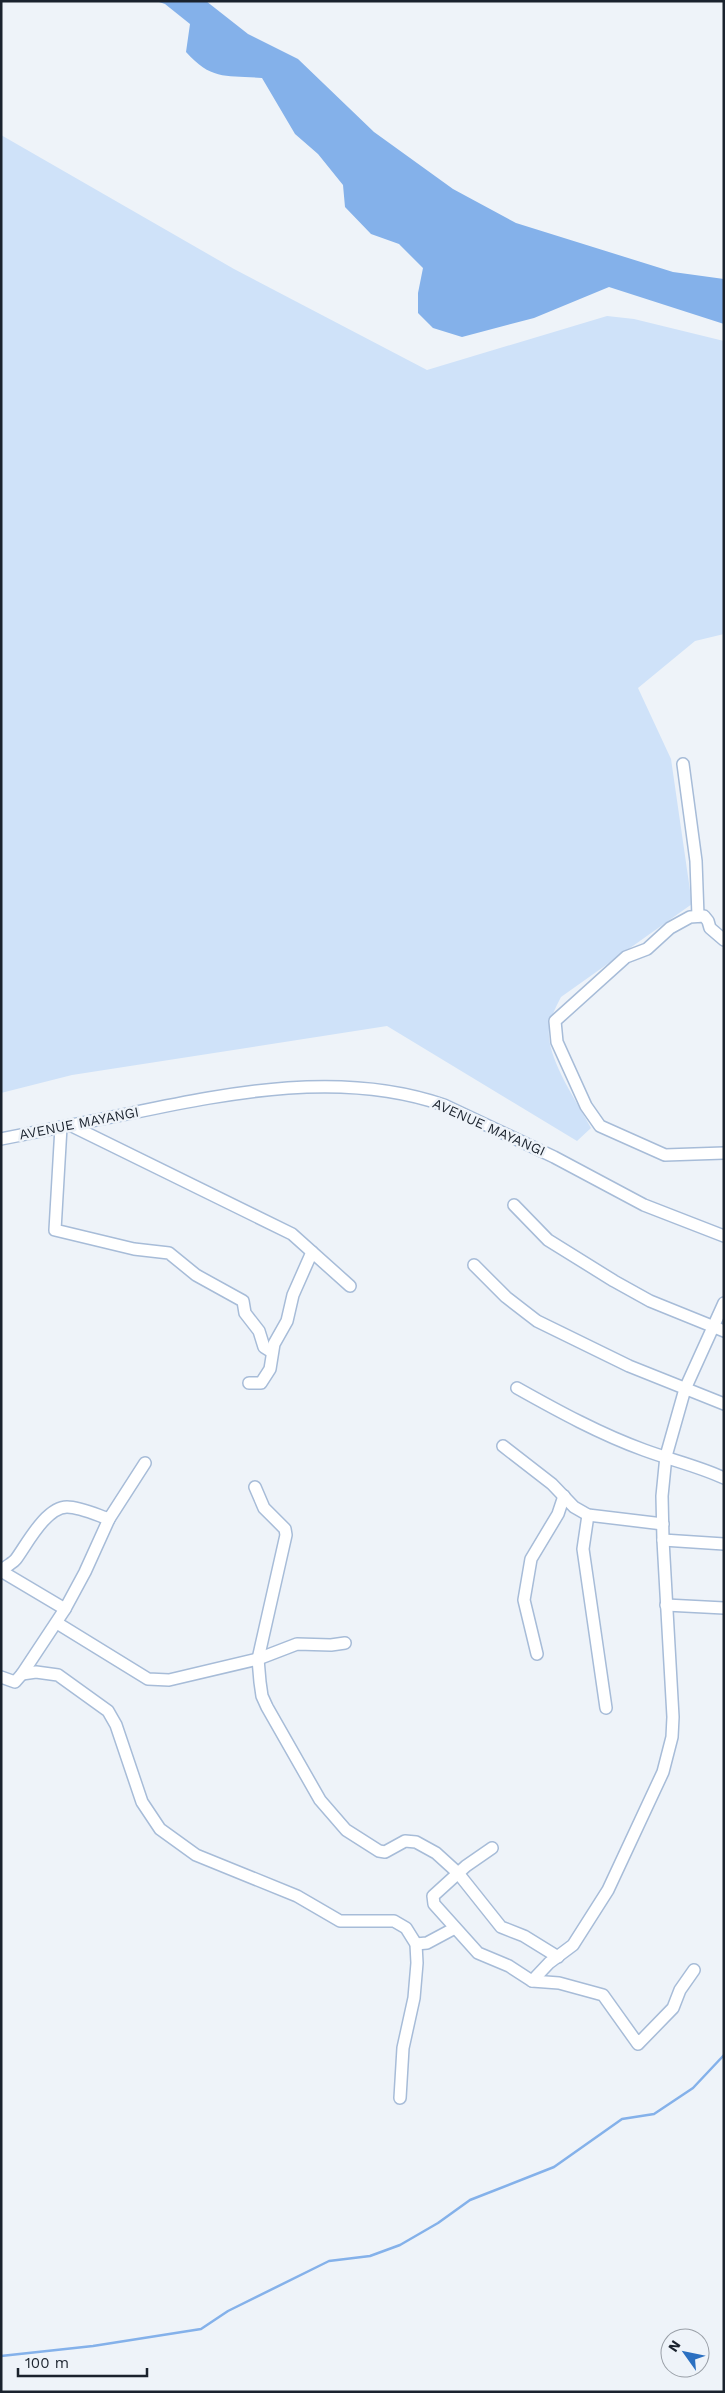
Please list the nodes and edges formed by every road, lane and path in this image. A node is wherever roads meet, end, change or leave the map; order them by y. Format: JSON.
{"nodes":[{"id":1,"x":683,"y":764,"type":"dead end"},
{"id":2,"x":698,"y":916,"type":"junction"},
{"id":3,"x":724,"y":940,"type":"edge"},
{"id":4,"x":66,"y":1126,"type":"junction"},
{"id":5,"x":1,"y":1139,"type":"edge"},
{"id":6,"x":724,"y":1153,"type":"edge"},
{"id":7,"x":514,"y":1205,"type":"dead end"},
{"id":8,"x":724,"y":1236,"type":"edge"},
{"id":9,"x":312,"y":1252,"type":"junction"},
{"id":10,"x":474,"y":1265,"type":"dead end"},
{"id":11,"x":350,"y":1286,"type":"dead end"},
{"id":12,"x":724,"y":1303,"type":"edge"},
{"id":13,"x":719,"y":1329,"type":"edge"},
{"id":14,"x":272,"y":1352,"type":"junction"},
{"id":15,"x":249,"y":1383,"type":"dead end"},
{"id":16,"x":518,"y":1388,"type":"dead end"},
{"id":17,"x":685,"y":1389,"type":"junction"},
{"id":18,"x":724,"y":1404,"type":"edge"},
{"id":19,"x":503,"y":1446,"type":"dead end"},
{"id":20,"x":666,"y":1456,"type":"junction"},
{"id":21,"x":146,"y":1463,"type":"dead end"},
{"id":22,"x":724,"y":1478,"type":"edge"},
{"id":23,"x":255,"y":1487,"type":"dead end"},
{"id":24,"x":564,"y":1496,"type":"junction"},
{"id":25,"x":588,"y":1515,"type":"junction"},
{"id":26,"x":109,"y":1519,"type":"junction"},
{"id":27,"x":663,"y":1524,"type":"junction"},
{"id":28,"x":663,"y":1540,"type":"junction"},
{"id":29,"x":724,"y":1544,"type":"edge"},
{"id":30,"x":1,"y":1571,"type":"edge"},
{"id":31,"x":666,"y":1606,"type":"junction"},
{"id":32,"x":724,"y":1608,"type":"edge"},
{"id":33,"x":65,"y":1609,"type":"junction"},
{"id":34,"x":56,"y":1622,"type":"junction"},
{"id":35,"x":345,"y":1643,"type":"dead end"},
{"id":36,"x":538,"y":1654,"type":"dead end"},
{"id":37,"x":258,"y":1659,"type":"junction"},
{"id":38,"x":22,"y":1674,"type":"junction"},
{"id":39,"x":1,"y":1677,"type":"edge"},
{"id":40,"x":606,"y":1708,"type":"dead end"},
{"id":41,"x":492,"y":1848,"type":"dead end"},
{"id":42,"x":458,"y":1873,"type":"junction"},
{"id":43,"x":455,"y":1928,"type":"junction"},
{"id":44,"x":416,"y":1944,"type":"junction"},
{"id":45,"x":558,"y":1957,"type":"junction"},
{"id":46,"x":694,"y":1970,"type":"dead end"},
{"id":47,"x":532,"y":1981,"type":"junction"},
{"id":48,"x":400,"y":2098,"type":"dead end"}],
"edges":[{"from":1,"to":2,"type":"street"},
{"from":2,"to":3,"type":"street"},
{"from":2,"to":6,"type":"street"},
{"from":4,"to":5,"type":"street","name":"AVENUE MAYANGI"},
{"from":4,"to":8,"type":"street","name":"AVENUE MAYANGI"},
{"from":4,"to":9,"type":"street"},
{"from":4,"to":14,"type":"street"},
{"from":7,"to":13,"type":"street"},
{"from":9,"to":11,"type":"street"},
{"from":9,"to":14,"type":"street"},
{"from":10,"to":17,"type":"street"},
{"from":12,"to":13,"type":"street"},
{"from":13,"to":17,"type":"street"},
{"from":14,"to":15,"type":"street"},
{"from":16,"to":20,"type":"street"},
{"from":17,"to":18,"type":"street"},
{"from":17,"to":20,"type":"street"},
{"from":19,"to":24,"type":"street"},
{"from":20,"to":22,"type":"street"},
{"from":20,"to":27,"type":"street"},
{"from":21,"to":26,"type":"street"},
{"from":23,"to":37,"type":"street"},
{"from":24,"to":25,"type":"street"},
{"from":24,"to":36,"type":"street"},
{"from":25,"to":27,"type":"street"},
{"from":25,"to":40,"type":"street"},
{"from":26,"to":30,"type":"street"},
{"from":26,"to":33,"type":"street"},
{"from":27,"to":28,"type":"street"},
{"from":28,"to":29,"type":"street"},
{"from":28,"to":31,"type":"street"},
{"from":30,"to":33,"type":"street"},
{"from":31,"to":32,"type":"street"},
{"from":31,"to":45,"type":"street"},
{"from":33,"to":34,"type":"street"},
{"from":34,"to":37,"type":"street"},
{"from":34,"to":38,"type":"street"},
{"from":35,"to":37,"type":"street"},
{"from":37,"to":42,"type":"street"},
{"from":38,"to":39,"type":"street"},
{"from":38,"to":44,"type":"street"},
{"from":41,"to":42,"type":"street"},
{"from":42,"to":43,"type":"street"},
{"from":42,"to":45,"type":"street"},
{"from":43,"to":44,"type":"street"},
{"from":43,"to":47,"type":"street"},
{"from":44,"to":48,"type":"street"},
{"from":45,"to":47,"type":"street"},
{"from":46,"to":47,"type":"street"}]}
